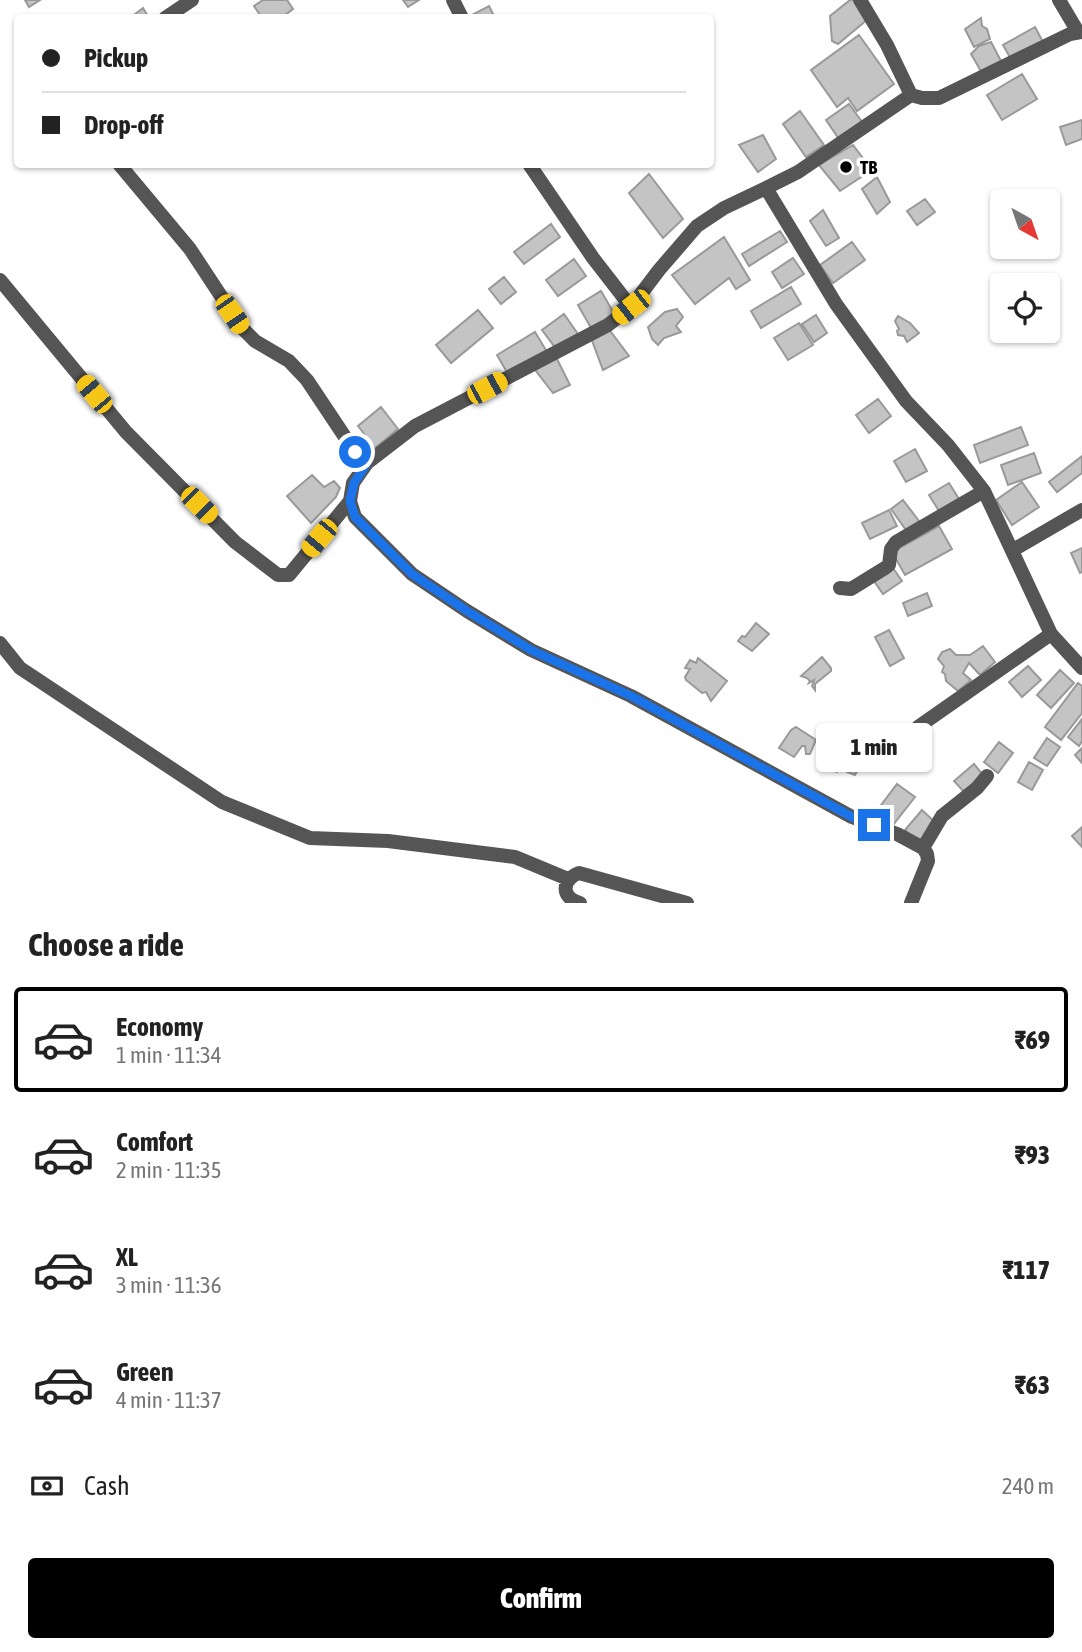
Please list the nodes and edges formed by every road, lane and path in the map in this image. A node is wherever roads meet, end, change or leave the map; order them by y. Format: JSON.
{"nodes":[{"id":1,"x":192,"y":0,"type":"edge"},
{"id":2,"x":860,"y":0,"type":"edge"},
{"id":3,"x":1059,"y":0,"type":"edge"},
{"id":4,"x":171,"y":14,"type":"edge"},
{"id":5,"x":1080,"y":32,"type":"edge"},
{"id":6,"x":911,"y":95,"type":"junction"},
{"id":7,"x":122,"y":168,"type":"edge"},
{"id":8,"x":532,"y":168,"type":"edge"},
{"id":9,"x":766,"y":188,"type":"junction"},
{"id":10,"x":0,"y":280,"type":"edge"},
{"id":11,"x":631,"y":307,"type":"junction"},
{"id":12,"x":367,"y":463,"type":"junction"},
{"id":13,"x":984,"y":491,"type":"junction"},
{"id":14,"x":350,"y":501,"type":"junction"},
{"id":15,"x":1082,"y":510,"type":"edge"},
{"id":16,"x":1013,"y":550,"type":"junction"},
{"id":17,"x":840,"y":589,"type":"dead end"},
{"id":18,"x":1051,"y":634,"type":"junction"},
{"id":19,"x":0,"y":643,"type":"edge"},
{"id":20,"x":1082,"y":668,"type":"edge"},
{"id":21,"x":918,"y":727,"type":"dead end"},
{"id":22,"x":987,"y":776,"type":"dead end"},
{"id":23,"x":923,"y":848,"type":"junction"},
{"id":24,"x":568,"y":879,"type":"junction"},
{"id":25,"x":580,"y":903,"type":"edge"},
{"id":26,"x":687,"y":903,"type":"edge"},
{"id":27,"x":911,"y":903,"type":"edge"}],
"edges":[{"from":1,"to":4,"type":"street"},
{"from":2,"to":6,"type":"street"},
{"from":3,"to":5,"type":"street"},
{"from":5,"to":6,"type":"street"},
{"from":6,"to":9,"type":"street"},
{"from":7,"to":12,"type":"street"},
{"from":8,"to":11,"type":"street"},
{"from":9,"to":11,"type":"street"},
{"from":9,"to":13,"type":"street"},
{"from":10,"to":14,"type":"street"},
{"from":11,"to":12,"type":"street"},
{"from":12,"to":14,"type":"street"},
{"from":13,"to":16,"type":"street"},
{"from":13,"to":17,"type":"street"},
{"from":14,"to":23,"type":"street"},
{"from":15,"to":16,"type":"street"},
{"from":16,"to":18,"type":"street"},
{"from":18,"to":20,"type":"street"},
{"from":18,"to":21,"type":"street"},
{"from":19,"to":24,"type":"street"},
{"from":22,"to":23,"type":"street"},
{"from":23,"to":27,"type":"street"},
{"from":24,"to":25,"type":"street"},
{"from":24,"to":26,"type":"street"}]}
